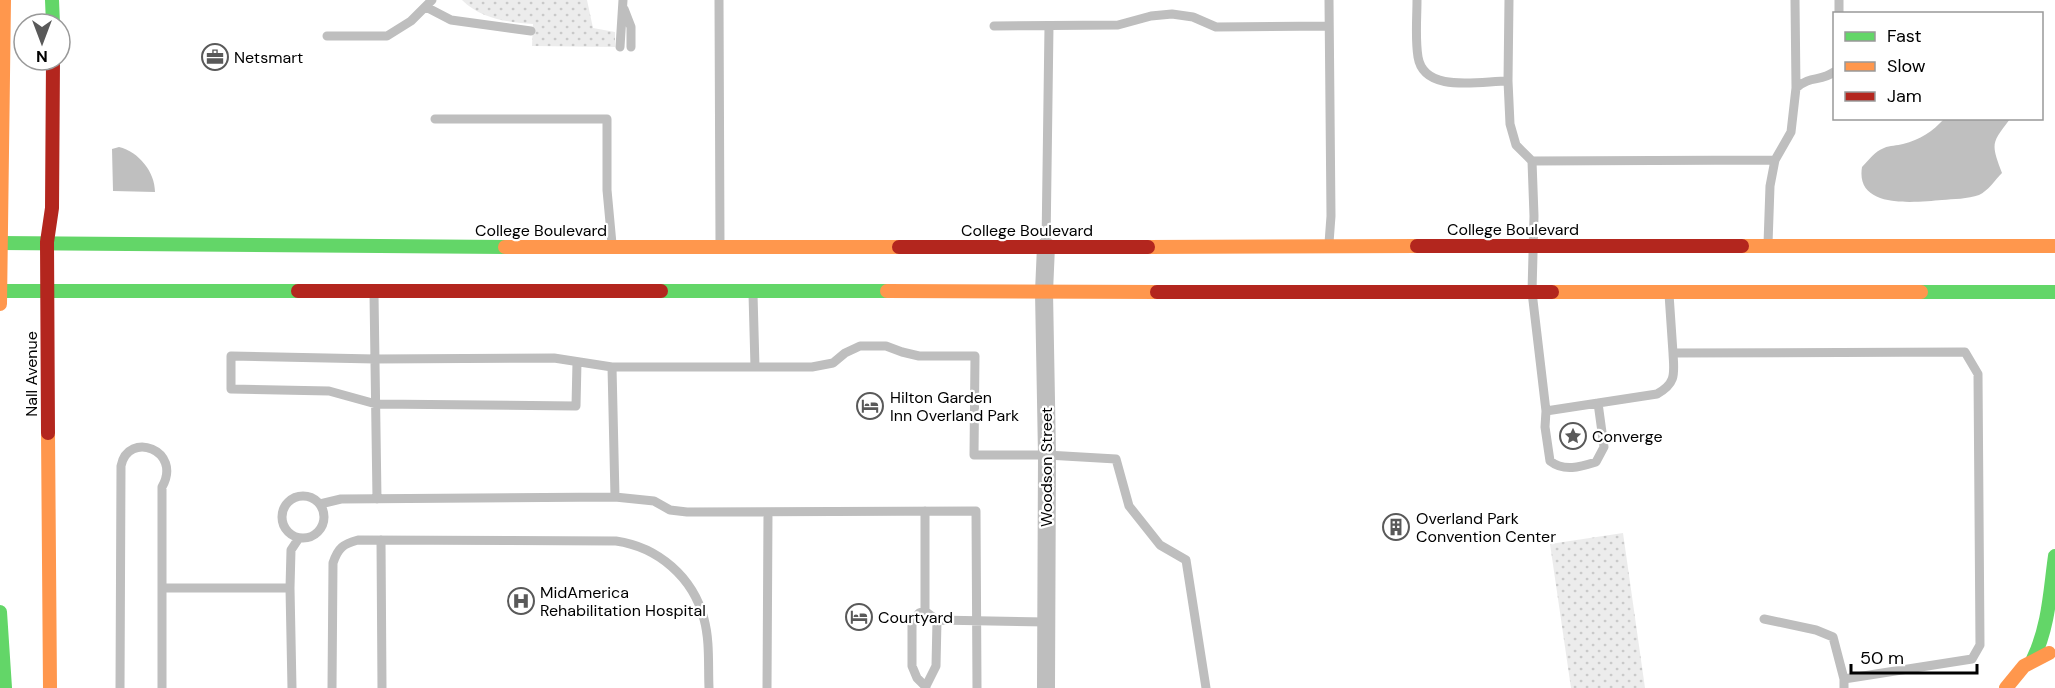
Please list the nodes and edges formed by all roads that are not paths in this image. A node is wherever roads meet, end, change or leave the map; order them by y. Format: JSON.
{"nodes":[{"id":1,"x":4,"y":0,"type":"edge"},
{"id":2,"x":719,"y":0,"type":"edge"},
{"id":3,"x":1329,"y":0,"type":"edge"},
{"id":4,"x":1417,"y":0,"type":"edge"},
{"id":5,"x":1509,"y":0,"type":"edge"},
{"id":6,"x":1795,"y":0,"type":"edge"},
{"id":7,"x":429,"y":3,"type":"edge"},
{"id":8,"x":623,"y":4,"type":"edge"},
{"id":9,"x":994,"y":26,"type":"dead end"},
{"id":10,"x":1048,"y":26,"type":"junction"},
{"id":11,"x":1329,"y":26,"type":"junction"},
{"id":12,"x":531,"y":31,"type":"dead end"},
{"id":13,"x":327,"y":36,"type":"dead end"},
{"id":14,"x":620,"y":47,"type":"dead end"},
{"id":15,"x":631,"y":47,"type":"dead end"},
{"id":16,"x":53,"y":72,"type":"edge"},
{"id":17,"x":1833,"y":73,"type":"edge"},
{"id":18,"x":1508,"y":81,"type":"junction"},
{"id":19,"x":1796,"y":88,"type":"junction"},
{"id":20,"x":435,"y":119,"type":"dead end"},
{"id":21,"x":1775,"y":160,"type":"junction"},
{"id":22,"x":1532,"y":161,"type":"junction"},
{"id":23,"x":47,"y":242,"type":"junction"},
{"id":24,"x":1,"y":243,"type":"edge"},
{"id":25,"x":612,"y":246,"type":"junction"},
{"id":26,"x":720,"y":246,"type":"junction"},
{"id":27,"x":1046,"y":246,"type":"junction"},
{"id":28,"x":1329,"y":246,"type":"junction"},
{"id":29,"x":1533,"y":246,"type":"junction"},
{"id":30,"x":1768,"y":246,"type":"junction"},
{"id":31,"x":2055,"y":246,"type":"edge"},
{"id":32,"x":0,"y":291,"type":"edge"},
{"id":33,"x":47,"y":291,"type":"junction"},
{"id":34,"x":374,"y":291,"type":"junction"},
{"id":35,"x":753,"y":292,"type":"junction"},
{"id":36,"x":1044,"y":292,"type":"junction"},
{"id":37,"x":1532,"y":292,"type":"junction"},
{"id":38,"x":1669,"y":292,"type":"junction"},
{"id":39,"x":2055,"y":292,"type":"edge"},
{"id":40,"x":0,"y":304,"type":"edge"},
{"id":41,"x":1673,"y":353,"type":"junction"},
{"id":42,"x":375,"y":359,"type":"junction"},
{"id":43,"x":577,"y":362,"type":"junction"},
{"id":44,"x":612,"y":367,"type":"junction"},
{"id":45,"x":755,"y":367,"type":"junction"},
{"id":46,"x":1598,"y":403,"type":"junction"},
{"id":47,"x":376,"y":404,"type":"junction"},
{"id":48,"x":1546,"y":411,"type":"junction"},
{"id":49,"x":1047,"y":455,"type":"junction"},
{"id":50,"x":615,"y":497,"type":"junction"},
{"id":51,"x":377,"y":499,"type":"junction"},
{"id":52,"x":320,"y":504,"type":"junction"},
{"id":53,"x":925,"y":511,"type":"junction"},
{"id":54,"x":768,"y":512,"type":"junction"},
{"id":55,"x":299,"y":538,"type":"junction"},
{"id":56,"x":381,"y":540,"type":"junction"},
{"id":57,"x":2055,"y":556,"type":"edge"},
{"id":58,"x":163,"y":588,"type":"junction"},
{"id":59,"x":290,"y":588,"type":"junction"},
{"id":60,"x":925,"y":611,"type":"junction"},
{"id":61,"x":0,"y":612,"type":"edge"},
{"id":62,"x":1764,"y":619,"type":"dead end"},
{"id":63,"x":937,"y":620,"type":"junction"},
{"id":64,"x":977,"y":621,"type":"junction"},
{"id":65,"x":1046,"y":622,"type":"junction"},
{"id":66,"x":2055,"y":652,"type":"edge"},
{"id":67,"x":2033,"y":659,"type":"junction"},
{"id":68,"x":1844,"y":683,"type":"edge"},
{"id":69,"x":5,"y":688,"type":"edge"},
{"id":70,"x":50,"y":688,"type":"edge"},
{"id":71,"x":120,"y":688,"type":"edge"},
{"id":72,"x":162,"y":688,"type":"edge"},
{"id":73,"x":292,"y":688,"type":"edge"},
{"id":74,"x":332,"y":688,"type":"edge"},
{"id":75,"x":382,"y":688,"type":"edge"},
{"id":76,"x":709,"y":688,"type":"edge"},
{"id":77,"x":767,"y":688,"type":"edge"},
{"id":78,"x":926,"y":688,"type":"edge"},
{"id":79,"x":977,"y":688,"type":"edge"},
{"id":80,"x":1046,"y":688,"type":"edge"},
{"id":81,"x":1206,"y":688,"type":"edge"},
{"id":82,"x":2006,"y":688,"type":"edge"}],
"edges":[{"from":1,"to":24,"type":"main road"},
{"from":2,"to":26,"type":"lane"},
{"from":3,"to":11,"type":"lane"},
{"from":4,"to":18,"type":"lane"},
{"from":5,"to":18,"type":"lane"},
{"from":6,"to":19,"type":"lane"},
{"from":7,"to":12,"type":"lane"},
{"from":7,"to":13,"type":"lane"},
{"from":8,"to":14,"type":"lane"},
{"from":8,"to":15,"type":"lane"},
{"from":9,"to":10,"type":"lane"},
{"from":10,"to":11,"type":"lane"},
{"from":10,"to":27,"type":"lane"},
{"from":11,"to":28,"type":"lane"},
{"from":16,"to":23,"type":"main road","name":"Nall Avenue"},
{"from":17,"to":19,"type":"lane"},
{"from":18,"to":22,"type":"lane"},
{"from":19,"to":21,"type":"lane"},
{"from":20,"to":25,"type":"lane"},
{"from":21,"to":22,"type":"lane"},
{"from":21,"to":30,"type":"lane"},
{"from":22,"to":29,"type":"lane"},
{"from":23,"to":24,"type":"main road","name":"College Boulevard"},
{"from":23,"to":25,"type":"main road","name":"College Boulevard"},
{"from":23,"to":33,"type":"main road","name":"Nall Avenue"},
{"from":24,"to":32,"type":"main road"},
{"from":25,"to":26,"type":"main road","name":"College Boulevard"},
{"from":26,"to":27,"type":"main road","name":"College Boulevard"},
{"from":27,"to":28,"type":"main road","name":"College Boulevard"},
{"from":27,"to":36,"type":"street","name":"Woodson Street"},
{"from":28,"to":29,"type":"main road","name":"College Boulevard"},
{"from":29,"to":30,"type":"main road","name":"College Boulevard"},
{"from":29,"to":37,"type":"lane"},
{"from":30,"to":31,"type":"main road","name":"College Boulevard"},
{"from":32,"to":33,"type":"main road"},
{"from":32,"to":40,"type":"main road"},
{"from":33,"to":34,"type":"main road"},
{"from":33,"to":70,"type":"main road","name":"Nall Avenue"},
{"from":34,"to":35,"type":"main road"},
{"from":34,"to":42,"type":"lane"},
{"from":35,"to":36,"type":"main road"},
{"from":35,"to":45,"type":"lane"},
{"from":36,"to":37,"type":"main road"},
{"from":36,"to":49,"type":"street","name":"Woodson Street"},
{"from":37,"to":38,"type":"main road"},
{"from":37,"to":48,"type":"lane"},
{"from":38,"to":39,"type":"main road"},
{"from":38,"to":41,"type":"lane"},
{"from":41,"to":46,"type":"lane"},
{"from":41,"to":68,"type":"lane"},
{"from":42,"to":43,"type":"lane"},
{"from":42,"to":47,"type":"lane"},
{"from":42,"to":47,"type":"lane"},
{"from":43,"to":44,"type":"lane"},
{"from":43,"to":47,"type":"lane"},
{"from":44,"to":45,"type":"lane"},
{"from":44,"to":50,"type":"lane"},
{"from":45,"to":49,"type":"lane"},
{"from":46,"to":48,"type":"lane"},
{"from":46,"to":48,"type":"lane"},
{"from":47,"to":51,"type":"lane"},
{"from":49,"to":65,"type":"street","name":"Woodson Street"},
{"from":49,"to":81,"type":"lane"},
{"from":50,"to":51,"type":"lane"},
{"from":50,"to":54,"type":"lane"},
{"from":51,"to":52,"type":"lane"},
{"from":52,"to":55,"type":"lane"},
{"from":52,"to":55,"type":"lane"},
{"from":53,"to":54,"type":"lane"},
{"from":53,"to":60,"type":"lane"},
{"from":53,"to":64,"type":"lane"},
{"from":54,"to":77,"type":"lane"},
{"from":55,"to":59,"type":"lane"},
{"from":56,"to":74,"type":"lane"},
{"from":56,"to":75,"type":"lane"},
{"from":56,"to":76,"type":"lane"},
{"from":57,"to":67,"type":"main road"},
{"from":58,"to":59,"type":"lane"},
{"from":58,"to":71,"type":"lane"},
{"from":58,"to":72,"type":"lane"},
{"from":59,"to":73,"type":"lane"},
{"from":60,"to":63,"type":"lane"},
{"from":60,"to":78,"type":"lane"},
{"from":61,"to":69,"type":"main road"},
{"from":62,"to":68,"type":"lane"},
{"from":63,"to":64,"type":"lane"},
{"from":63,"to":78,"type":"lane"},
{"from":64,"to":65,"type":"lane"},
{"from":64,"to":79,"type":"lane"},
{"from":65,"to":80,"type":"street","name":"Woodson Street"},
{"from":66,"to":67,"type":"main road"},
{"from":67,"to":82,"type":"main road"}]}
